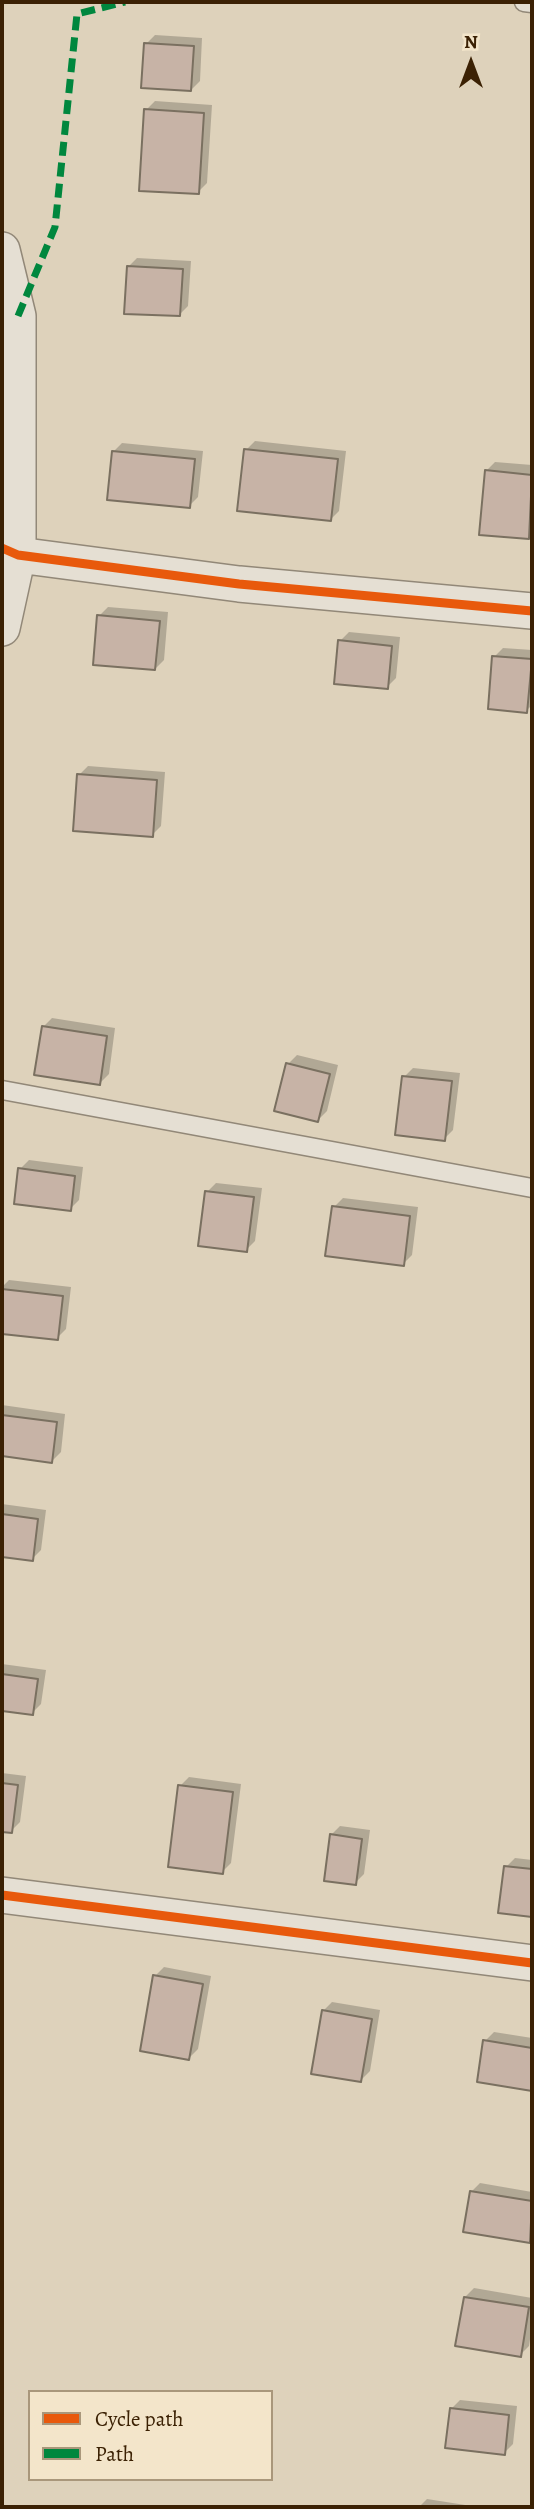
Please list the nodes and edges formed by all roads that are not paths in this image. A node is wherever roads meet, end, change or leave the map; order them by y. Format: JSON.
{"nodes":[{"id":1,"x":524,"y":2,"type":"edge"},
{"id":2,"x":532,"y":3,"type":"edge"},
{"id":3,"x":2,"y":250,"type":"edge"},
{"id":4,"x":10,"y":551,"type":"edge"},
{"id":5,"x":532,"y":611,"type":"edge"},
{"id":6,"x":2,"y":628,"type":"edge"},
{"id":7,"x":2,"y":1090,"type":"edge"},
{"id":8,"x":532,"y":1188,"type":"edge"},
{"id":9,"x":2,"y":1895,"type":"edge"},
{"id":10,"x":532,"y":1963,"type":"edge"}],
"edges":[{"from":1,"to":2,"type":"lane"},
{"from":3,"to":4,"type":"street"},
{"from":4,"to":5,"type":"street"},
{"from":4,"to":6,"type":"street"},
{"from":7,"to":8,"type":"lane"},
{"from":9,"to":10,"type":"street"}]}
